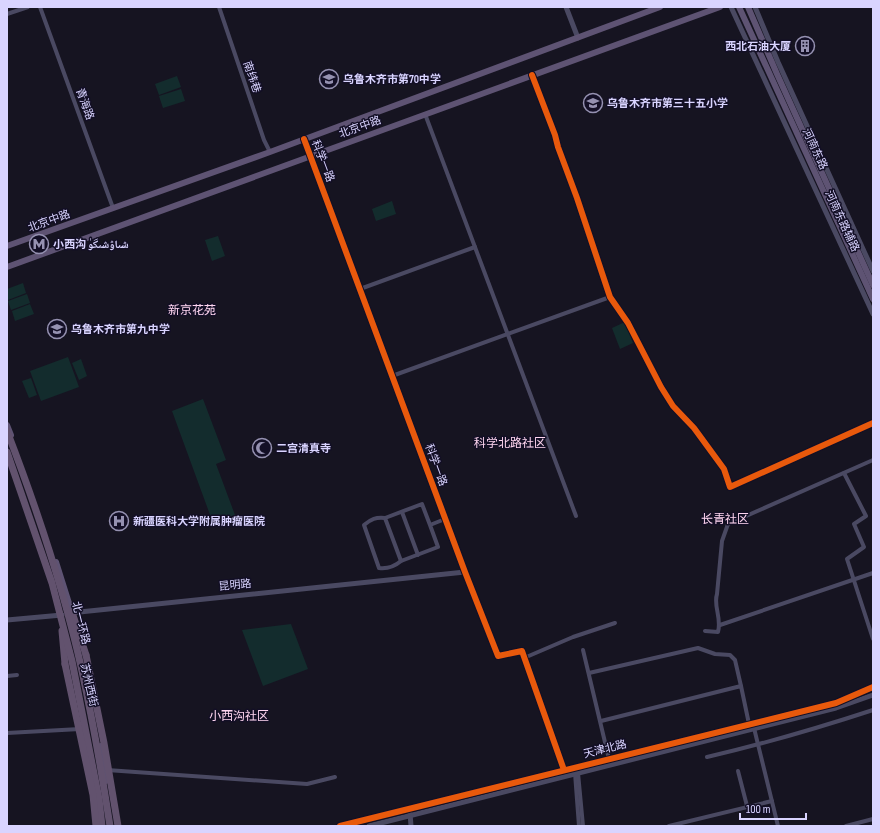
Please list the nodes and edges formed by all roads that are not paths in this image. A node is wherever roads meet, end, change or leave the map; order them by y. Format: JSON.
{"nodes":[{"id":1,"x":28,"y":7,"type":"edge"},
{"id":2,"x":40,"y":7,"type":"edge"},
{"id":3,"x":219,"y":7,"type":"edge"},
{"id":4,"x":566,"y":7,"type":"edge"},
{"id":5,"x":660,"y":7,"type":"edge"},
{"id":6,"x":720,"y":7,"type":"edge"},
{"id":7,"x":731,"y":7,"type":"edge"},
{"id":8,"x":739,"y":7,"type":"edge"},
{"id":9,"x":748,"y":7,"type":"edge"},
{"id":10,"x":755,"y":7,"type":"edge"},
{"id":11,"x":7,"y":14,"type":"edge"},
{"id":12,"x":578,"y":38,"type":"junction"},
{"id":13,"x":532,"y":76,"type":"junction"},
{"id":14,"x":425,"y":114,"type":"junction"},
{"id":15,"x":304,"y":139,"type":"junction"},
{"id":16,"x":270,"y":152,"type":"junction"},
{"id":17,"x":311,"y":156,"type":"junction"},
{"id":18,"x":113,"y":208,"type":"junction"},
{"id":19,"x":7,"y":246,"type":"edge"},
{"id":20,"x":475,"y":247,"type":"junction"},
{"id":21,"x":7,"y":267,"type":"edge"},
{"id":22,"x":873,"y":270,"type":"edge"},
{"id":23,"x":873,"y":285,"type":"edge"},
{"id":24,"x":360,"y":289,"type":"junction"},
{"id":25,"x":610,"y":298,"type":"junction"},
{"id":26,"x":873,"y":299,"type":"edge"},
{"id":27,"x":873,"y":314,"type":"edge"},
{"id":28,"x":508,"y":335,"type":"junction"},
{"id":29,"x":392,"y":376,"type":"junction"},
{"id":30,"x":873,"y":423,"type":"edge"},
{"id":31,"x":7,"y":425,"type":"edge"},
{"id":32,"x":7,"y":431,"type":"edge"},
{"id":33,"x":7,"y":452,"type":"edge"},
{"id":34,"x":873,"y":460,"type":"edge"},
{"id":35,"x":7,"y":461,"type":"edge"},
{"id":36,"x":844,"y":474,"type":"junction"},
{"id":37,"x":402,"y":512,"type":"junction"},
{"id":38,"x":576,"y":516,"type":"dead end"},
{"id":39,"x":385,"y":518,"type":"junction"},
{"id":40,"x":445,"y":519,"type":"junction"},
{"id":41,"x":430,"y":525,"type":"junction"},
{"id":42,"x":418,"y":555,"type":"junction"},
{"id":43,"x":401,"y":561,"type":"junction"},
{"id":44,"x":465,"y":572,"type":"junction"},
{"id":45,"x":873,"y":573,"type":"edge"},
{"id":46,"x":853,"y":580,"type":"junction"},
{"id":47,"x":72,"y":612,"type":"junction"},
{"id":48,"x":61,"y":615,"type":"junction"},
{"id":49,"x":7,"y":620,"type":"edge"},
{"id":50,"x":616,"y":624,"type":"dead end"},
{"id":51,"x":720,"y":624,"type":"junction"},
{"id":52,"x":705,"y":631,"type":"dead end"},
{"id":53,"x":873,"y":639,"type":"edge"},
{"id":54,"x":583,"y":650,"type":"dead end"},
{"id":55,"x":524,"y":658,"type":"junction"},
{"id":56,"x":589,"y":673,"type":"junction"},
{"id":57,"x":17,"y":675,"type":"dead end"},
{"id":58,"x":7,"y":676,"type":"edge"},
{"id":59,"x":741,"y":686,"type":"junction"},
{"id":60,"x":873,"y":688,"type":"edge"},
{"id":61,"x":873,"y":696,"type":"edge"},
{"id":62,"x":873,"y":710,"type":"edge"},
{"id":63,"x":601,"y":721,"type":"junction"},
{"id":64,"x":749,"y":724,"type":"junction"},
{"id":65,"x":88,"y":728,"type":"junction"},
{"id":66,"x":754,"y":728,"type":"junction"},
{"id":67,"x":7,"y":733,"type":"edge"},
{"id":68,"x":757,"y":746,"type":"junction"},
{"id":69,"x":624,"y":755,"type":"junction"},
{"id":70,"x":707,"y":757,"type":"dead end"},
{"id":71,"x":609,"y":759,"type":"junction"},
{"id":72,"x":625,"y":761,"type":"junction"},
{"id":73,"x":105,"y":770,"type":"junction"},
{"id":74,"x":564,"y":770,"type":"junction"},
{"id":75,"x":738,"y":771,"type":"dead end"},
{"id":76,"x":577,"y":773,"type":"junction"},
{"id":77,"x":336,"y":777,"type":"dead end"},
{"id":78,"x":507,"y":784,"type":"junction"},
{"id":79,"x":508,"y":790,"type":"junction"},
{"id":80,"x":772,"y":801,"type":"junction"},
{"id":81,"x":747,"y":806,"type":"junction"},
{"id":82,"x":409,"y":809,"type":"junction"},
{"id":83,"x":410,"y":816,"type":"junction"},
{"id":84,"x":873,"y":819,"type":"edge"},
{"id":85,"x":96,"y":826,"type":"edge"},
{"id":86,"x":103,"y":826,"type":"edge"},
{"id":87,"x":111,"y":826,"type":"edge"},
{"id":88,"x":118,"y":826,"type":"edge"},
{"id":89,"x":340,"y":826,"type":"edge"},
{"id":90,"x":369,"y":826,"type":"edge"},
{"id":91,"x":411,"y":826,"type":"edge"},
{"id":92,"x":579,"y":826,"type":"edge"},
{"id":93,"x":583,"y":826,"type":"edge"},
{"id":94,"x":669,"y":826,"type":"edge"},
{"id":95,"x":778,"y":826,"type":"edge"},
{"id":96,"x":846,"y":826,"type":"edge"}],
"edges":[{"from":1,"to":11,"type":"street"},
{"from":2,"to":18,"type":"street","name":"青海路"},
{"from":3,"to":16,"type":"street","name":"南纬巷"},
{"from":4,"to":12,"type":"street"},
{"from":5,"to":12,"type":"main road","name":"北京中路"},
{"from":6,"to":13,"type":"main road","name":"北京中路"},
{"from":7,"to":27,"type":"street","name":"河南东路辅路"},
{"from":8,"to":26,"type":"main road","name":"河南东路"},
{"from":9,"to":23,"type":"main road","name":"河南东路"},
{"from":10,"to":22,"type":"street","name":"河南东路辅路"},
{"from":12,"to":15,"type":"main road","name":"北京中路"},
{"from":13,"to":14,"type":"main road","name":"北京中路"},
{"from":13,"to":25,"type":"street"},
{"from":14,"to":17,"type":"main road","name":"北京中路"},
{"from":14,"to":20,"type":"street"},
{"from":15,"to":16,"type":"main road","name":"北京中路"},
{"from":15,"to":17,"type":"street","name":"科学一路"},
{"from":16,"to":18,"type":"main road","name":"北京中路"},
{"from":17,"to":21,"type":"main road","name":"北京中路"},
{"from":17,"to":24,"type":"street","name":"科学一路"},
{"from":18,"to":19,"type":"main road","name":"北京中路"},
{"from":20,"to":24,"type":"street"},
{"from":20,"to":28,"type":"street"},
{"from":24,"to":29,"type":"street","name":"科学一路"},
{"from":25,"to":28,"type":"street"},
{"from":25,"to":30,"type":"street"},
{"from":28,"to":29,"type":"street"},
{"from":28,"to":38,"type":"street"},
{"from":29,"to":40,"type":"street","name":"科学一路"},
{"from":31,"to":47,"type":"main road","name":"苏州西街"},
{"from":32,"to":87,"type":"highway","name":"北一环路","bridge":true},
{"from":33,"to":86,"type":"highway","name":"北一环路","bridge":true},
{"from":34,"to":36,"type":"street"},
{"from":35,"to":48,"type":"main road","name":"苏州西街"},
{"from":36,"to":46,"type":"street"},
{"from":36,"to":51,"type":"street"},
{"from":37,"to":39,"type":"street"},
{"from":37,"to":41,"type":"street"},
{"from":37,"to":42,"type":"street"},
{"from":39,"to":43,"type":"street"},
{"from":39,"to":43,"type":"street"},
{"from":40,"to":41,"type":"street"},
{"from":40,"to":44,"type":"street","name":"科学一路"},
{"from":41,"to":42,"type":"street"},
{"from":42,"to":43,"type":"street"},
{"from":44,"to":47,"type":"street","name":"昆明路"},
{"from":44,"to":55,"type":"street","name":"科学一路"},
{"from":45,"to":46,"type":"street"},
{"from":46,"to":51,"type":"street"},
{"from":46,"to":53,"type":"street"},
{"from":47,"to":48,"type":"street","name":"昆明路"},
{"from":47,"to":73,"type":"main road","name":"苏州西街"},
{"from":47,"to":88,"type":"highway","bridge":true},
{"from":48,"to":49,"type":"street","name":"昆明路"},
{"from":48,"to":65,"type":"main road","name":"苏州西街"},
{"from":48,"to":85,"type":"highway","bridge":true},
{"from":50,"to":55,"type":"street"},
{"from":51,"to":52,"type":"street"},
{"from":54,"to":56,"type":"street"},
{"from":55,"to":74,"type":"street"},
{"from":56,"to":59,"type":"street"},
{"from":56,"to":63,"type":"street"},
{"from":57,"to":58,"type":"street"},
{"from":59,"to":63,"type":"street"},
{"from":59,"to":64,"type":"street"},
{"from":60,"to":64,"type":"street","name":"天津北路"},
{"from":61,"to":66,"type":"street"},
{"from":62,"to":68,"type":"street"},
{"from":63,"to":71,"type":"street"},
{"from":64,"to":69,"type":"street","name":"天津北路"},
{"from":65,"to":67,"type":"street"},
{"from":65,"to":86,"type":"main road","name":"苏州西街"},
{"from":66,"to":68,"type":"street"},
{"from":66,"to":72,"type":"street"},
{"from":68,"to":70,"type":"street"},
{"from":68,"to":80,"type":"street"},
{"from":69,"to":71,"type":"street","name":"天津北路"},
{"from":69,"to":72,"type":"street"},
{"from":71,"to":74,"type":"street","name":"天津北路"},
{"from":72,"to":76,"type":"street"},
{"from":73,"to":77,"type":"street"},
{"from":73,"to":87,"type":"main road","name":"苏州西街"},
{"from":74,"to":78,"type":"street","name":"天津北路"},
{"from":75,"to":81,"type":"street"},
{"from":76,"to":79,"type":"street"},
{"from":76,"to":92,"type":"street"},
{"from":76,"to":93,"type":"street"},
{"from":78,"to":79,"type":"street"},
{"from":78,"to":82,"type":"street","name":"天津北路"},
{"from":79,"to":83,"type":"street"},
{"from":80,"to":81,"type":"street"},
{"from":80,"to":95,"type":"street"},
{"from":81,"to":94,"type":"street"},
{"from":82,"to":83,"type":"street"},
{"from":82,"to":89,"type":"street","name":"天津北路"},
{"from":83,"to":90,"type":"street"},
{"from":83,"to":91,"type":"street"},
{"from":84,"to":96,"type":"street"}]}
